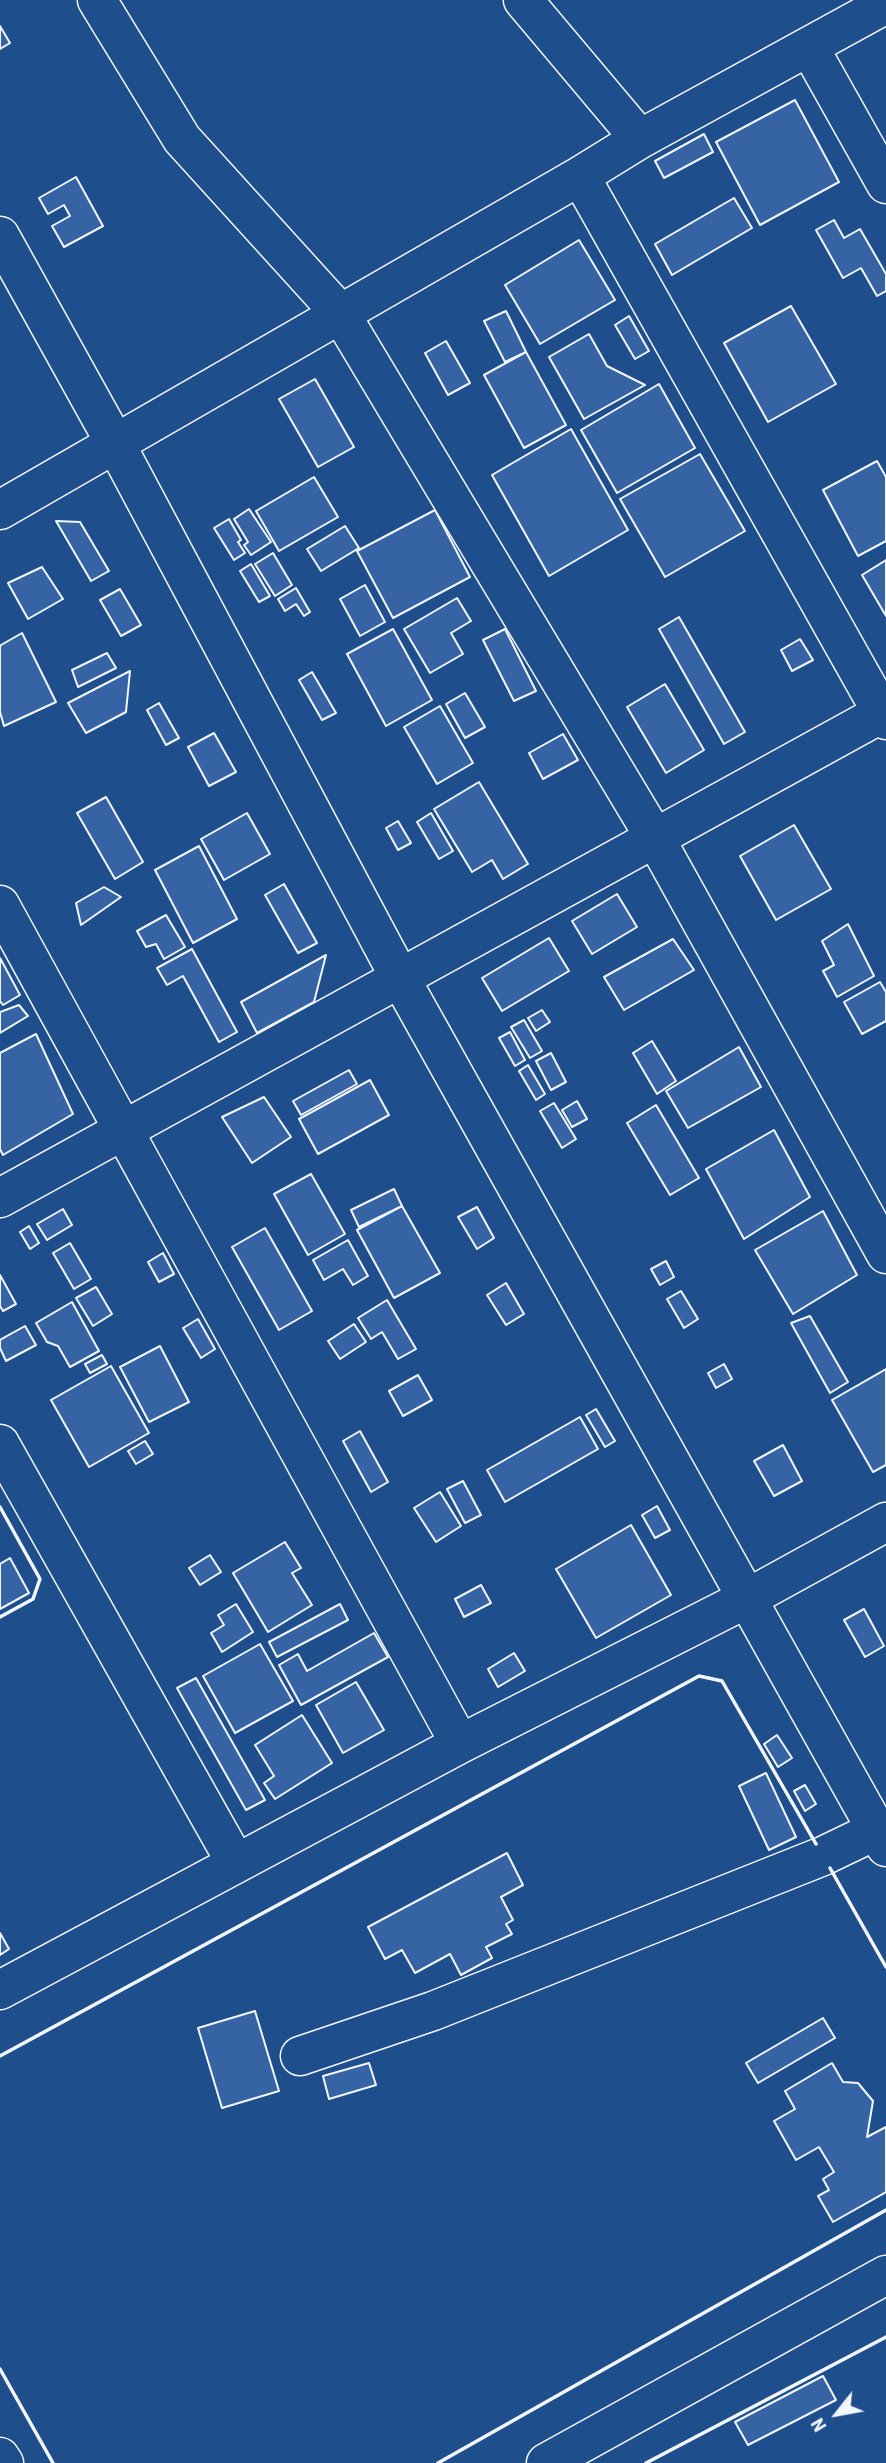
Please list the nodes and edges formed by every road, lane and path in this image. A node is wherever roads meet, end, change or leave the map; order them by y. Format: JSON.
{"nodes":[{"id":1,"x":97,"y":0,"type":"edge"},
{"id":2,"x":523,"y":0,"type":"edge"},
{"id":3,"x":886,"y":4,"type":"edge"},
{"id":4,"x":809,"y":47,"type":"junction"},
{"id":5,"x":640,"y":139,"type":"junction"},
{"id":6,"x":580,"y":176,"type":"junction"},
{"id":7,"x":886,"y":184,"type":"edge"},
{"id":8,"x":0,"y":236,"type":"edge"},
{"id":9,"x":340,"y":313,"type":"junction"},
{"id":10,"x":115,"y":443,"type":"junction"},
{"id":11,"x":0,"y":510,"type":"edge"},
{"id":12,"x":885,"y":715,"type":"edge"},
{"id":13,"x":654,"y":838,"type":"junction"},
{"id":14,"x":0,"y":905,"type":"edge"},
{"id":15,"x":400,"y":978,"type":"junction"},
{"id":16,"x":123,"y":1130,"type":"junction"},
{"id":17,"x":0,"y":1198,"type":"edge"},
{"id":18,"x":886,"y":1254,"type":"edge"},
{"id":19,"x":0,"y":1444,"type":"edge"},
{"id":20,"x":886,"y":1522,"type":"edge"},
{"id":21,"x":746,"y":1599,"type":"junction"},
{"id":22,"x":460,"y":1744,"type":"junction"},
{"id":23,"x":881,"y":1839,"type":"edge"},
{"id":24,"x":236,"y":1863,"type":"junction"},
{"id":25,"x":0,"y":1990,"type":"edge"},
{"id":26,"x":300,"y":2056,"type":"dead end"},
{"id":27,"x":886,"y":2275,"type":"edge"},
{"id":28,"x":0,"y":2456,"type":"edge"},
{"id":29,"x":558,"y":2460,"type":"edge"},
{"id":30,"x":4,"y":2463,"type":"edge"}],
"edges":[{"from":1,"to":9,"type":"street"},
{"from":2,"to":5,"type":"street"},
{"from":3,"to":4,"type":"street"},
{"from":4,"to":5,"type":"street"},
{"from":4,"to":7,"type":"street"},
{"from":5,"to":6,"type":"street"},
{"from":6,"to":9,"type":"street"},
{"from":6,"to":12,"type":"street"},
{"from":8,"to":10,"type":"street"},
{"from":9,"to":10,"type":"street"},
{"from":9,"to":13,"type":"street"},
{"from":10,"to":11,"type":"street"},
{"from":10,"to":15,"type":"street"},
{"from":12,"to":13,"type":"street"},
{"from":13,"to":15,"type":"street"},
{"from":13,"to":18,"type":"street"},
{"from":14,"to":16,"type":"street"},
{"from":15,"to":16,"type":"street"},
{"from":15,"to":21,"type":"street"},
{"from":16,"to":17,"type":"street"},
{"from":16,"to":22,"type":"street"},
{"from":19,"to":24,"type":"street"},
{"from":20,"to":21,"type":"street"},
{"from":21,"to":22,"type":"street"},
{"from":21,"to":23,"type":"street"},
{"from":22,"to":24,"type":"street"},
{"from":23,"to":26,"type":"street"},
{"from":24,"to":25,"type":"street"},
{"from":27,"to":29,"type":"street"},
{"from":28,"to":30,"type":"street"}]}
